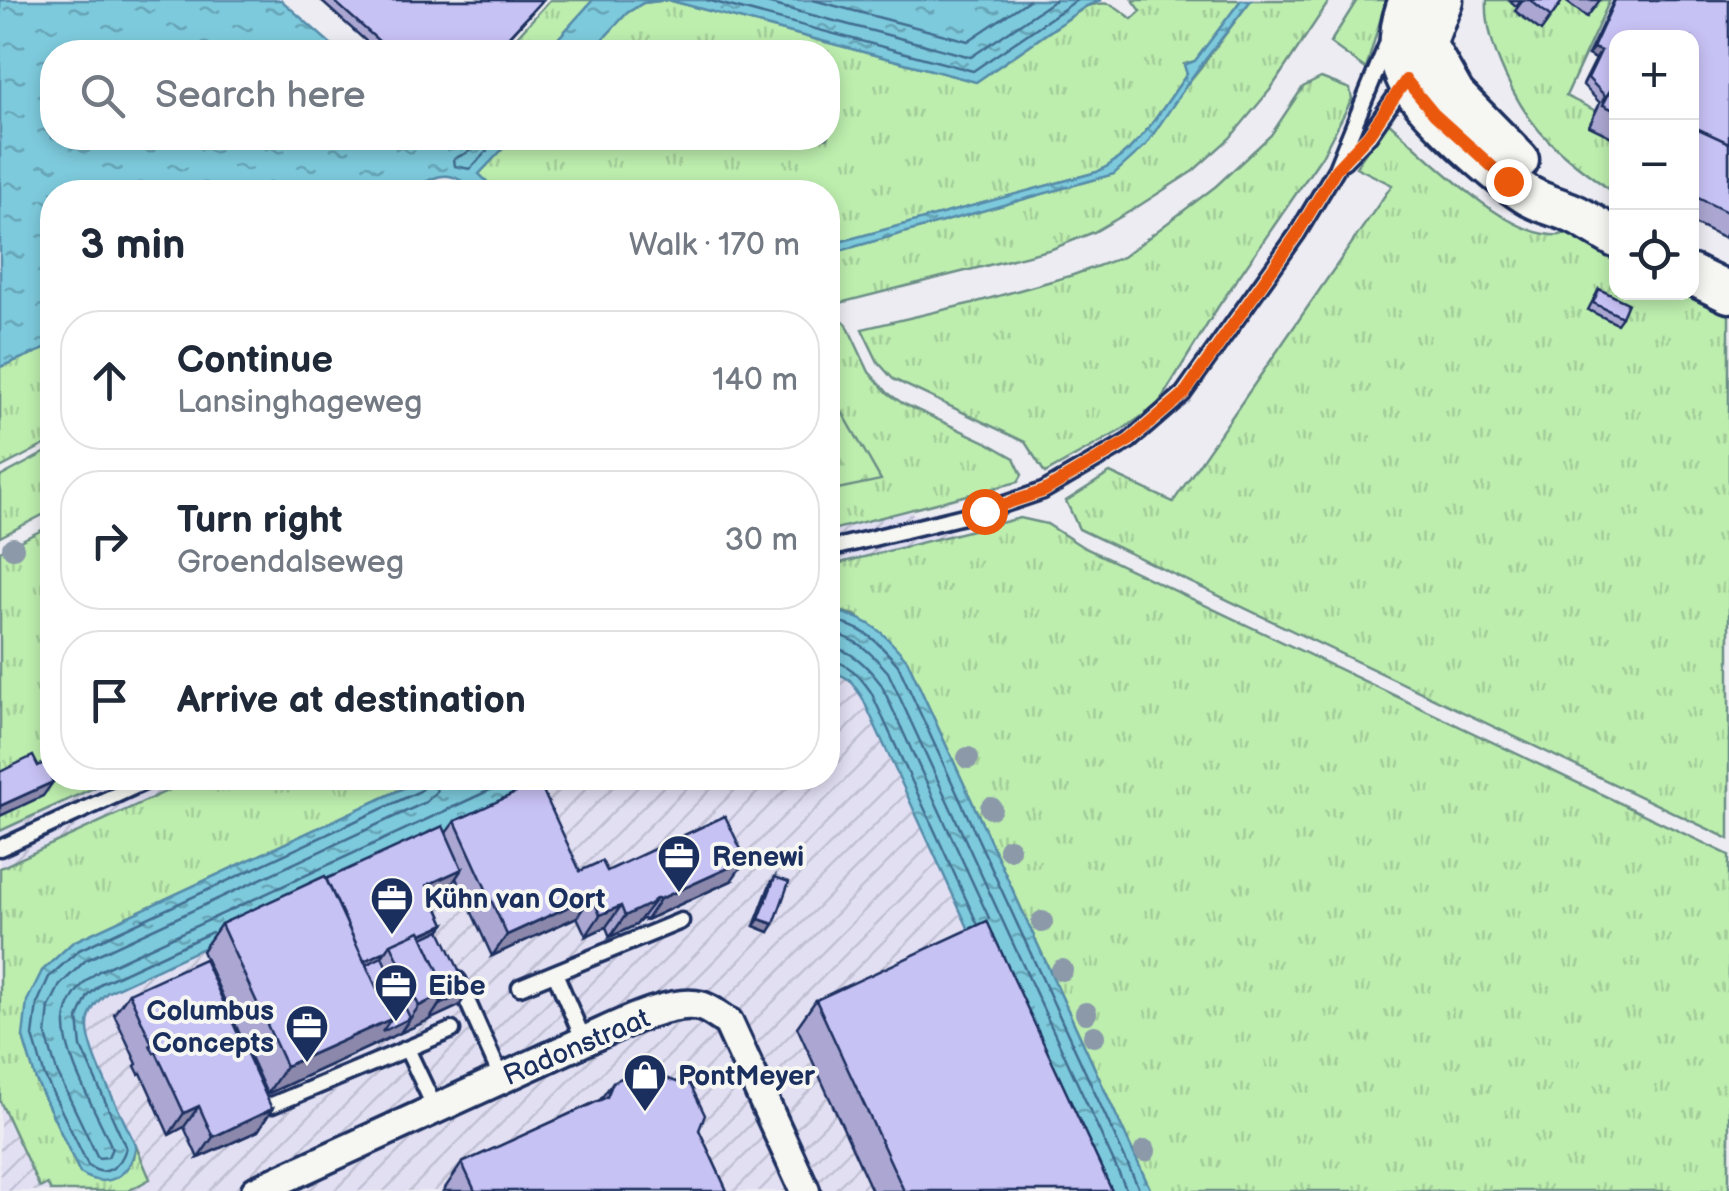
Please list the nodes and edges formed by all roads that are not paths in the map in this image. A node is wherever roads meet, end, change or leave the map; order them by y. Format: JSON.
{"nodes":[{"id":1,"x":1442,"y":0,"type":"edge"},
{"id":2,"x":1412,"y":20,"type":"edge"},
{"id":3,"x":1406,"y":80,"type":"junction"},
{"id":4,"x":1336,"y":169,"type":"junction"},
{"id":5,"x":1574,"y":214,"type":"junction"},
{"id":6,"x":1609,"y":234,"type":"edge"},
{"id":7,"x":1699,"y":277,"type":"edge"},
{"id":8,"x":1729,"y":292,"type":"edge"},
{"id":9,"x":840,"y":546,"type":"edge"},
{"id":10,"x":127,"y":790,"type":"edge"},
{"id":11,"x":0,"y":848,"type":"edge"},
{"id":12,"x":682,"y":921,"type":"dead end"},
{"id":13,"x":455,"y":972,"type":"edge"},
{"id":14,"x":554,"y":974,"type":"junction"},
{"id":15,"x":520,"y":987,"type":"dead end"},
{"id":16,"x":452,"y":1030,"type":"dead end"},
{"id":17,"x":584,"y":1041,"type":"junction"},
{"id":18,"x":408,"y":1049,"type":"junction"},
{"id":19,"x":502,"y":1078,"type":"junction"},
{"id":20,"x":272,"y":1105,"type":"edge"},
{"id":21,"x":435,"y":1108,"type":"junction"},
{"id":22,"x":256,"y":1191,"type":"edge"},
{"id":23,"x":805,"y":1191,"type":"edge"}],
"edges":[{"from":1,"to":2,"type":"street"},
{"from":2,"to":3,"type":"street"},
{"from":2,"to":4,"type":"lane"},
{"from":2,"to":5,"type":"street"},
{"from":3,"to":4,"type":"lane"},
{"from":3,"to":5,"type":"street"},
{"from":4,"to":9,"type":"lane"},
{"from":5,"to":6,"type":"street"},
{"from":7,"to":8,"type":"street"},
{"from":10,"to":11,"type":"lane"},
{"from":12,"to":14,"type":"lane"},
{"from":13,"to":19,"type":"lane"},
{"from":14,"to":15,"type":"lane"},
{"from":14,"to":17,"type":"lane"},
{"from":16,"to":18,"type":"lane"},
{"from":17,"to":19,"type":"street","name":"Radonstraat"},
{"from":17,"to":23,"type":"street","name":"Radonstraat"},
{"from":18,"to":20,"type":"lane"},
{"from":18,"to":21,"type":"lane"},
{"from":19,"to":21,"type":"street","name":"Radonstraat"},
{"from":21,"to":22,"type":"street","name":"Radonstraat"}]}
